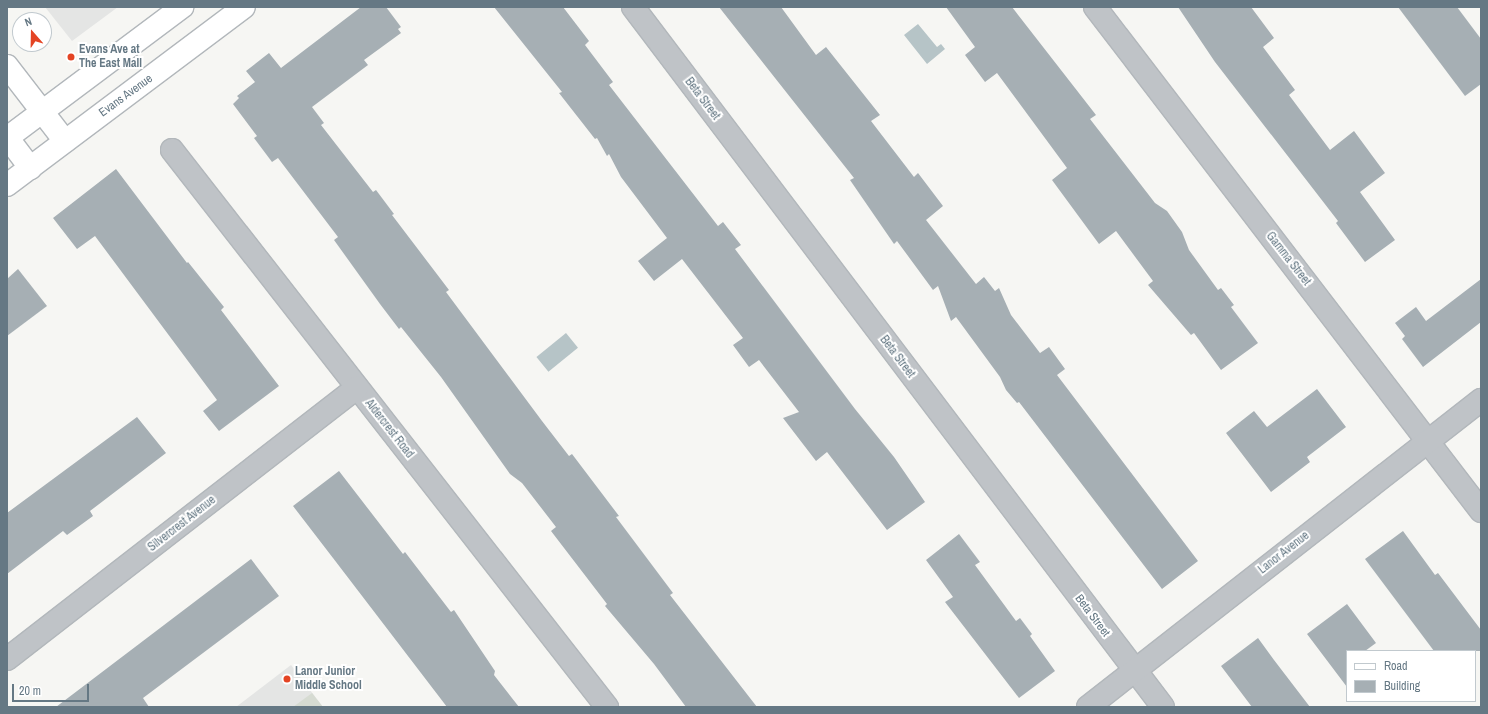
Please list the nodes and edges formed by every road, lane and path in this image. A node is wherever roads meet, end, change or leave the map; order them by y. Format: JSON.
{"nodes":[{"id":1,"x":182,"y":7,"type":"edge"},
{"id":2,"x":244,"y":7,"type":"edge"},
{"id":3,"x":633,"y":7,"type":"edge"},
{"id":4,"x":1095,"y":7,"type":"edge"},
{"id":5,"x":7,"y":66,"type":"edge"},
{"id":6,"x":42,"y":112,"type":"junction"},
{"id":7,"x":7,"y":138,"type":"edge"},
{"id":8,"x":65,"y":141,"type":"junction"},
{"id":9,"x":172,"y":150,"type":"dead end"},
{"id":10,"x":30,"y":168,"type":"junction"},
{"id":11,"x":7,"y":185,"type":"edge"},
{"id":12,"x":356,"y":388,"type":"junction"},
{"id":13,"x":1481,"y":400,"type":"edge"},
{"id":14,"x":1427,"y":441,"type":"junction"},
{"id":15,"x":1481,"y":511,"type":"edge"},
{"id":16,"x":7,"y":660,"type":"edge"},
{"id":17,"x":1134,"y":671,"type":"junction"},
{"id":18,"x":607,"y":707,"type":"edge"},
{"id":19,"x":1088,"y":707,"type":"edge"},
{"id":20,"x":1163,"y":707,"type":"edge"}],
"edges":[{"from":1,"to":6,"type":"main road"},
{"from":2,"to":8,"type":"main road","name":"Evans Avenue"},
{"from":3,"to":17,"type":"street","name":"Beta Street"},
{"from":4,"to":14,"type":"street","name":"Gamma Street"},
{"from":5,"to":6,"type":"main road"},
{"from":6,"to":7,"type":"main road"},
{"from":6,"to":8,"type":"main road"},
{"from":7,"to":10,"type":"main road"},
{"from":8,"to":10,"type":"main road","name":"Evans Avenue"},
{"from":9,"to":12,"type":"street","name":"Aldercrest Road"},
{"from":10,"to":11,"type":"main road","name":"Evans Avenue"},
{"from":12,"to":16,"type":"street","name":"Silvercrest Avenue"},
{"from":12,"to":18,"type":"street","name":"Aldercrest Road"},
{"from":13,"to":14,"type":"street","name":"Lanor Avenue"},
{"from":14,"to":15,"type":"street","name":"Gamma Street"},
{"from":14,"to":17,"type":"street","name":"Lanor Avenue"},
{"from":17,"to":19,"type":"street","name":"Lanor Avenue"},
{"from":17,"to":20,"type":"street","name":"Beta Street"}]}
